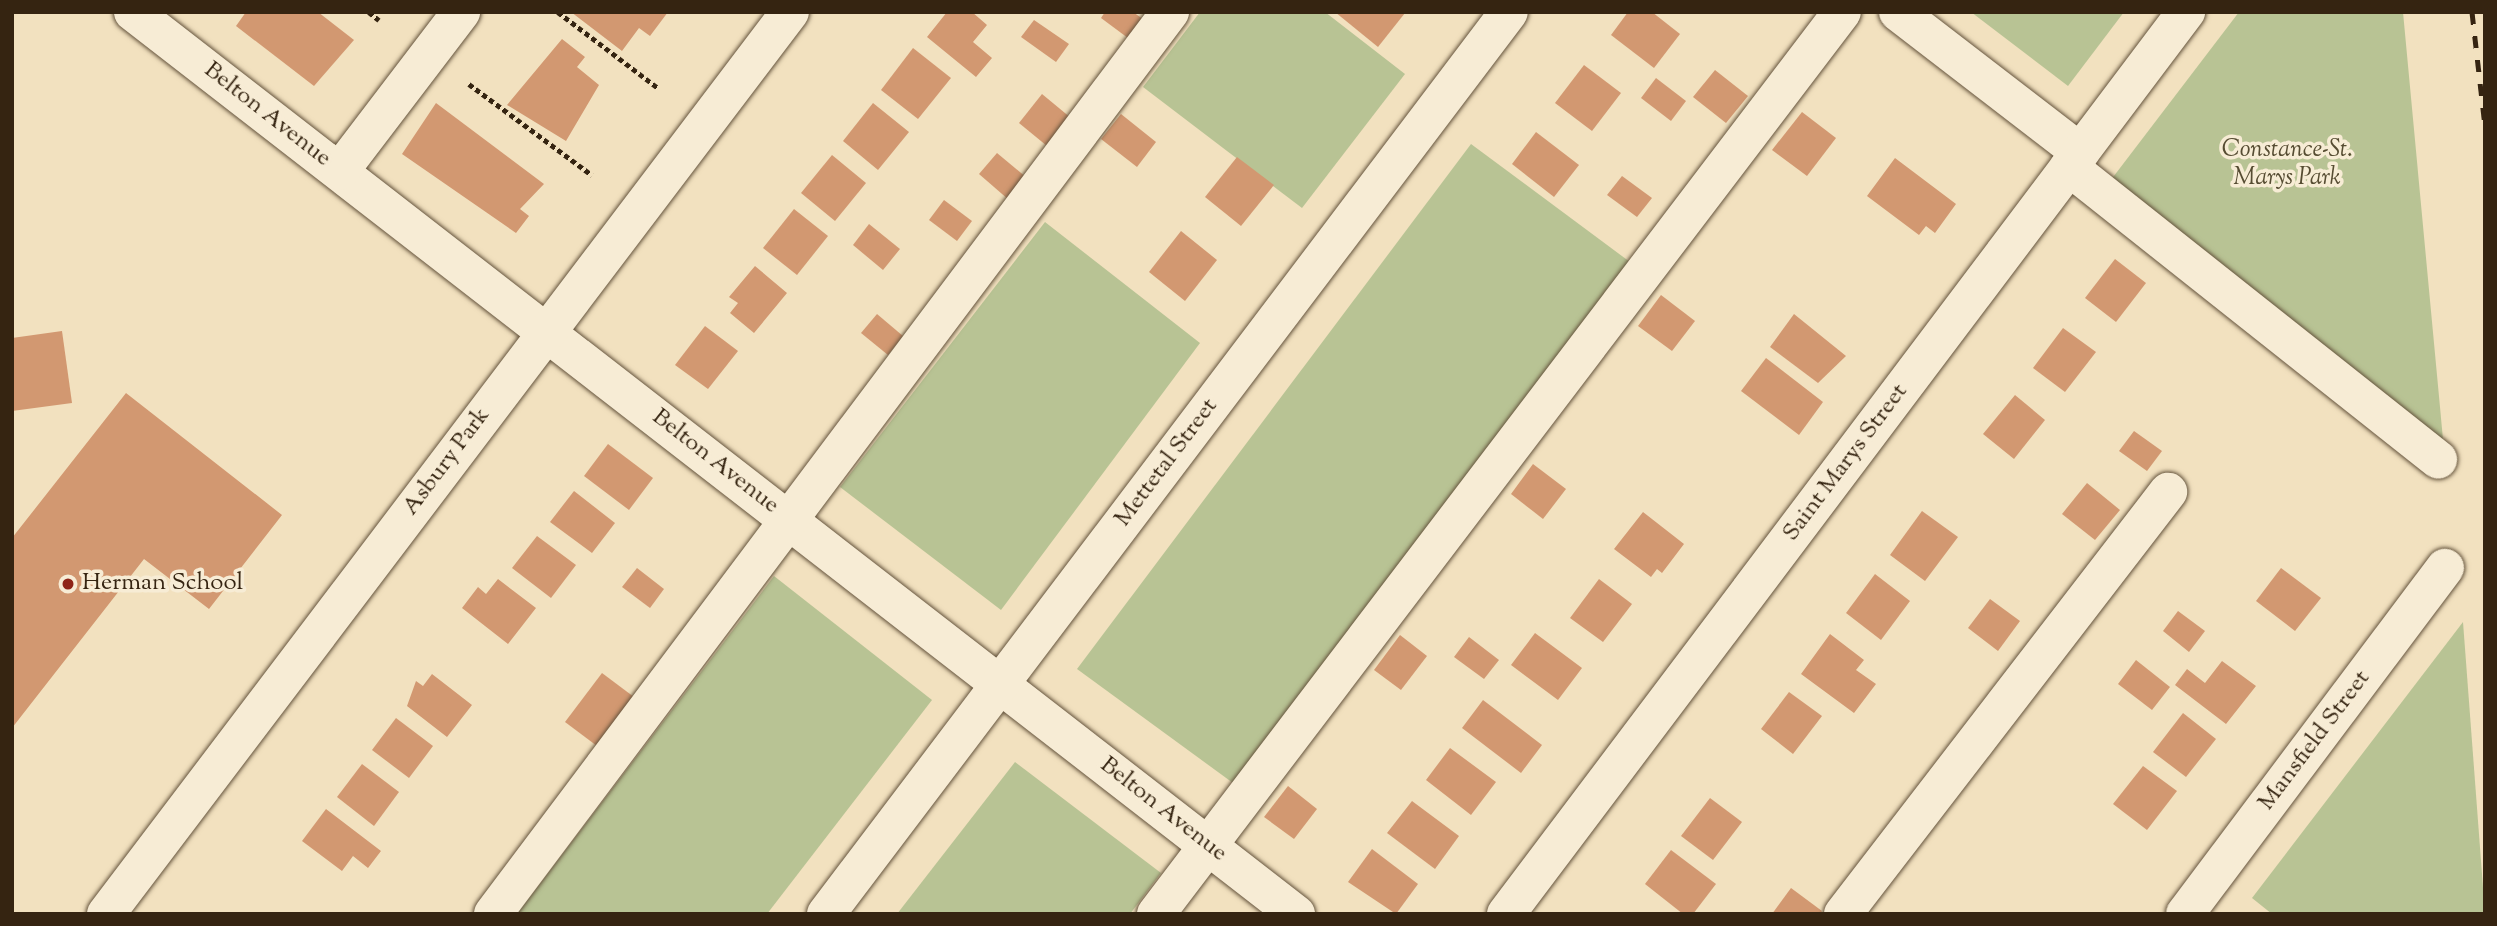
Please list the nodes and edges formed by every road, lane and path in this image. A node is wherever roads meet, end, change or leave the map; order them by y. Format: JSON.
{"nodes":[{"id":1,"x":133,"y":12,"type":"edge"},
{"id":2,"x":369,"y":12,"type":"edge"},
{"id":3,"x":461,"y":12,"type":"edge"},
{"id":4,"x":558,"y":12,"type":"edge"},
{"id":5,"x":790,"y":12,"type":"edge"},
{"id":6,"x":1170,"y":12,"type":"edge"},
{"id":7,"x":1509,"y":12,"type":"edge"},
{"id":8,"x":1842,"y":12,"type":"edge"},
{"id":9,"x":1898,"y":12,"type":"edge"},
{"id":10,"x":2186,"y":12,"type":"edge"},
{"id":11,"x":379,"y":20,"type":"dead end"},
{"id":12,"x":469,"y":84,"type":"dead end"},
{"id":13,"x":658,"y":88,"type":"dead end"},
{"id":14,"x":2074,"y":160,"type":"junction"},
{"id":15,"x":340,"y":172,"type":"junction"},
{"id":16,"x":592,"y":175,"type":"dead end"},
{"id":17,"x":548,"y":332,"type":"junction"},
{"id":18,"x":2438,"y":459,"type":"dead end"},
{"id":19,"x":2168,"y":492,"type":"dead end"},
{"id":20,"x":791,"y":521,"type":"junction"},
{"id":21,"x":2445,"y":568,"type":"dead end"},
{"id":22,"x":1000,"y":683,"type":"junction"},
{"id":23,"x":1208,"y":845,"type":"junction"},
{"id":24,"x":106,"y":914,"type":"edge"},
{"id":25,"x":493,"y":914,"type":"edge"},
{"id":26,"x":826,"y":914,"type":"edge"},
{"id":27,"x":1156,"y":914,"type":"edge"},
{"id":28,"x":1296,"y":914,"type":"edge"},
{"id":29,"x":1506,"y":914,"type":"edge"},
{"id":30,"x":1843,"y":914,"type":"edge"},
{"id":31,"x":2185,"y":914,"type":"edge"}],
"edges":[{"from":1,"to":15,"type":"street","name":"Belton Avenue"},
{"from":2,"to":11,"type":"path"},
{"from":3,"to":15,"type":"street"},
{"from":4,"to":13,"type":"path"},
{"from":5,"to":17,"type":"street","name":"Asbury Park"},
{"from":6,"to":20,"type":"street"},
{"from":7,"to":22,"type":"street","name":"Mettetal Street"},
{"from":8,"to":23,"type":"street"},
{"from":9,"to":14,"type":"street"},
{"from":10,"to":14,"type":"street","name":"Saint Marys Street"},
{"from":12,"to":16,"type":"path"},
{"from":14,"to":18,"type":"street"},
{"from":14,"to":29,"type":"street","name":"Saint Marys Street"},
{"from":15,"to":17,"type":"street","name":"Belton Avenue"},
{"from":17,"to":20,"type":"street","name":"Belton Avenue"},
{"from":17,"to":24,"type":"street","name":"Asbury Park"},
{"from":19,"to":30,"type":"street"},
{"from":20,"to":22,"type":"street","name":"Belton Avenue"},
{"from":20,"to":25,"type":"street"},
{"from":21,"to":31,"type":"street","name":"Mansfield Street"},
{"from":22,"to":23,"type":"street","name":"Belton Avenue"},
{"from":22,"to":26,"type":"street","name":"Mettetal Street"},
{"from":23,"to":27,"type":"street"},
{"from":23,"to":28,"type":"street","name":"Belton Avenue"}]}
